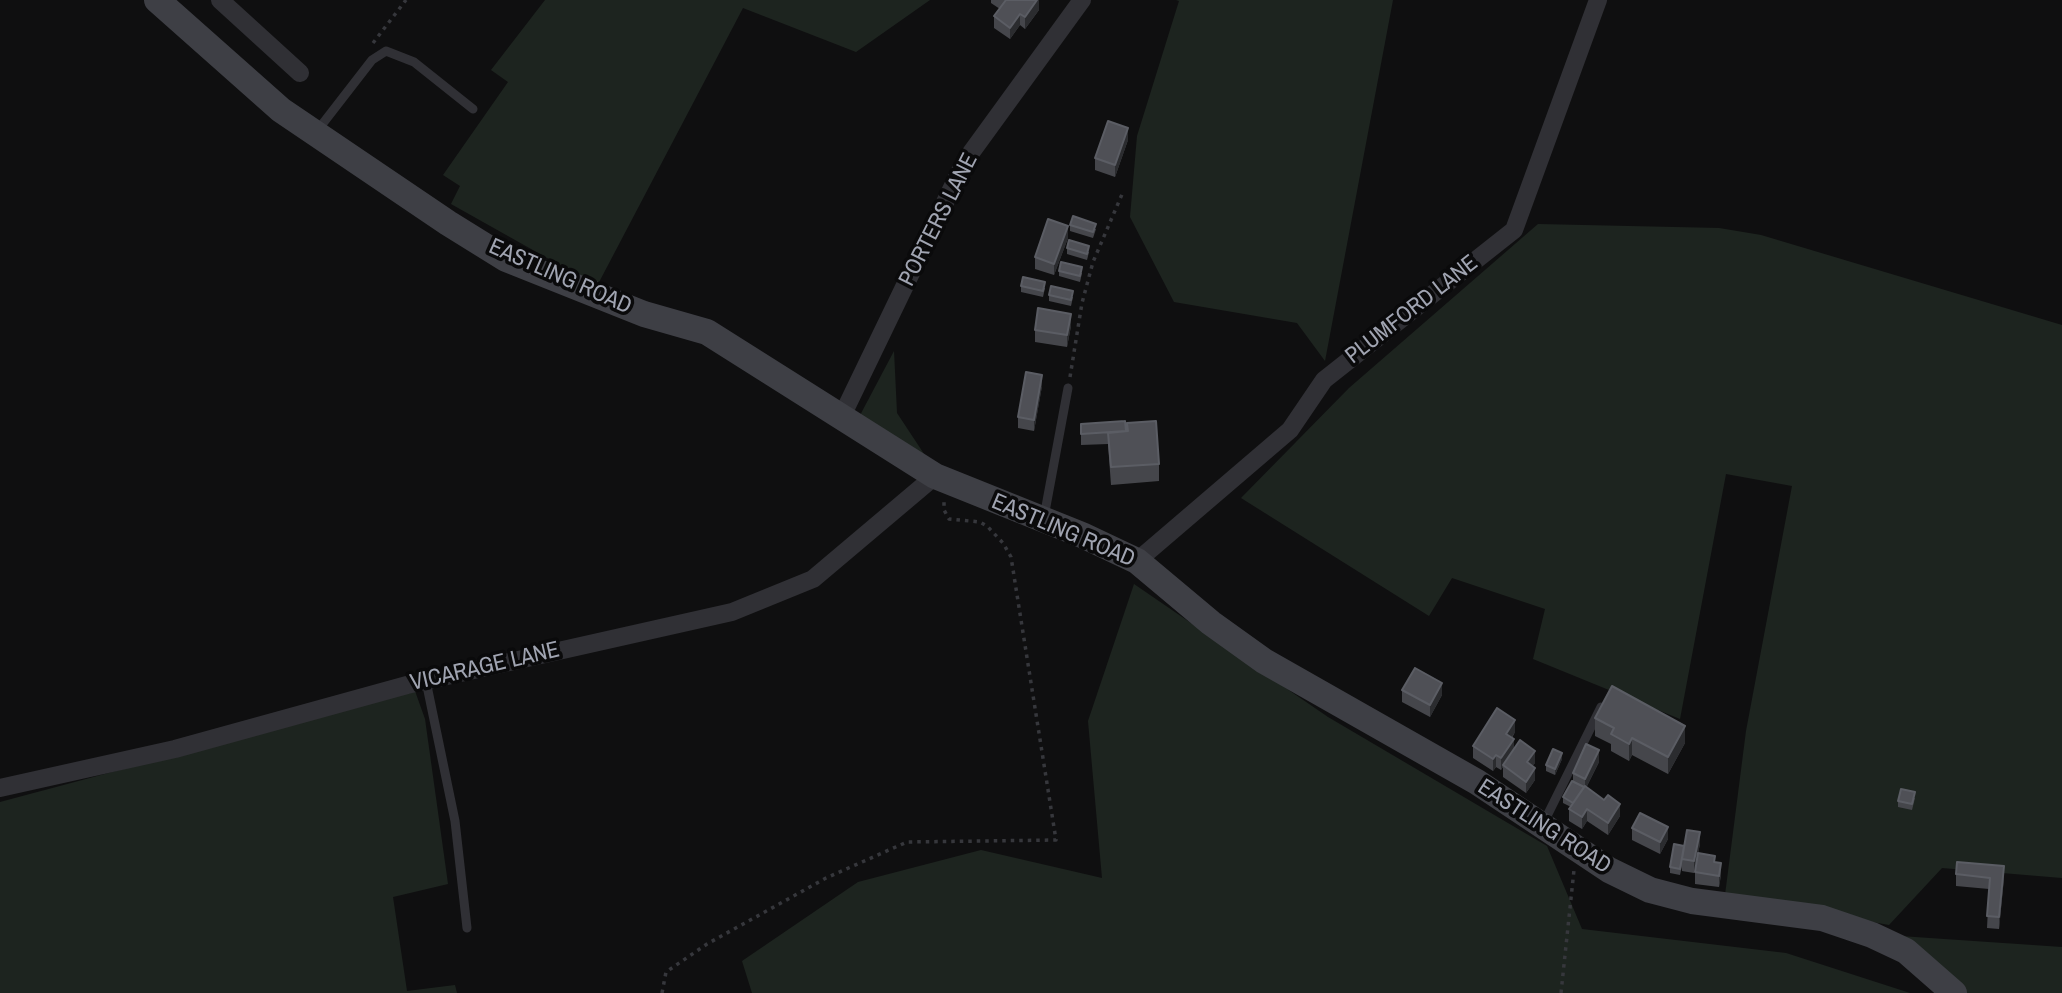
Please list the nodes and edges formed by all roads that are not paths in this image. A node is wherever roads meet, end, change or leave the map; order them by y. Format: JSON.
{"nodes":[{"id":1,"x":157,"y":0,"type":"edge"},
{"id":2,"x":220,"y":0,"type":"edge"},
{"id":3,"x":1082,"y":0,"type":"edge"},
{"id":4,"x":1598,"y":0,"type":"edge"},
{"id":5,"x":300,"y":73,"type":"dead end"},
{"id":6,"x":474,"y":110,"type":"dead end"},
{"id":7,"x":316,"y":132,"type":"junction"},
{"id":8,"x":1068,"y":388,"type":"road end"},
{"id":9,"x":841,"y":418,"type":"junction"},
{"id":10,"x":942,"y":479,"type":"junction"},
{"id":11,"x":1203,"y":499,"type":"dead end"},
{"id":12,"x":1043,"y":521,"type":"junction"},
{"id":13,"x":1137,"y":561,"type":"junction"},
{"id":14,"x":426,"y":681,"type":"junction"},
{"id":15,"x":1601,"y":707,"type":"edge"},
{"id":16,"x":0,"y":788,"type":"edge"},
{"id":17,"x":1541,"y":826,"type":"junction"},
{"id":18,"x":467,"y":928,"type":"dead end"},
{"id":19,"x":1954,"y":993,"type":"edge"}],
"edges":[{"from":1,"to":7,"type":"street","name":"EASTLING ROAD"},
{"from":2,"to":5,"type":"street"},
{"from":3,"to":9,"type":"street","name":"PORTERS LANE"},
{"from":4,"to":13,"type":"street","name":"PLUMFORD LANE"},
{"from":6,"to":7,"type":"lane"},
{"from":7,"to":9,"type":"street","name":"EASTLING ROAD"},
{"from":8,"to":12,"type":"lane"},
{"from":9,"to":10,"type":"street","name":"EASTLING ROAD"},
{"from":10,"to":12,"type":"street","name":"EASTLING ROAD"},
{"from":10,"to":14,"type":"street","name":"VICARAGE LANE"},
{"from":11,"to":13,"type":"street"},
{"from":12,"to":13,"type":"street","name":"EASTLING ROAD"},
{"from":13,"to":17,"type":"street","name":"EASTLING ROAD"},
{"from":14,"to":16,"type":"street","name":"VICARAGE LANE"},
{"from":14,"to":18,"type":"lane"},
{"from":15,"to":17,"type":"lane"},
{"from":17,"to":19,"type":"street","name":"EASTLING ROAD"}]}
